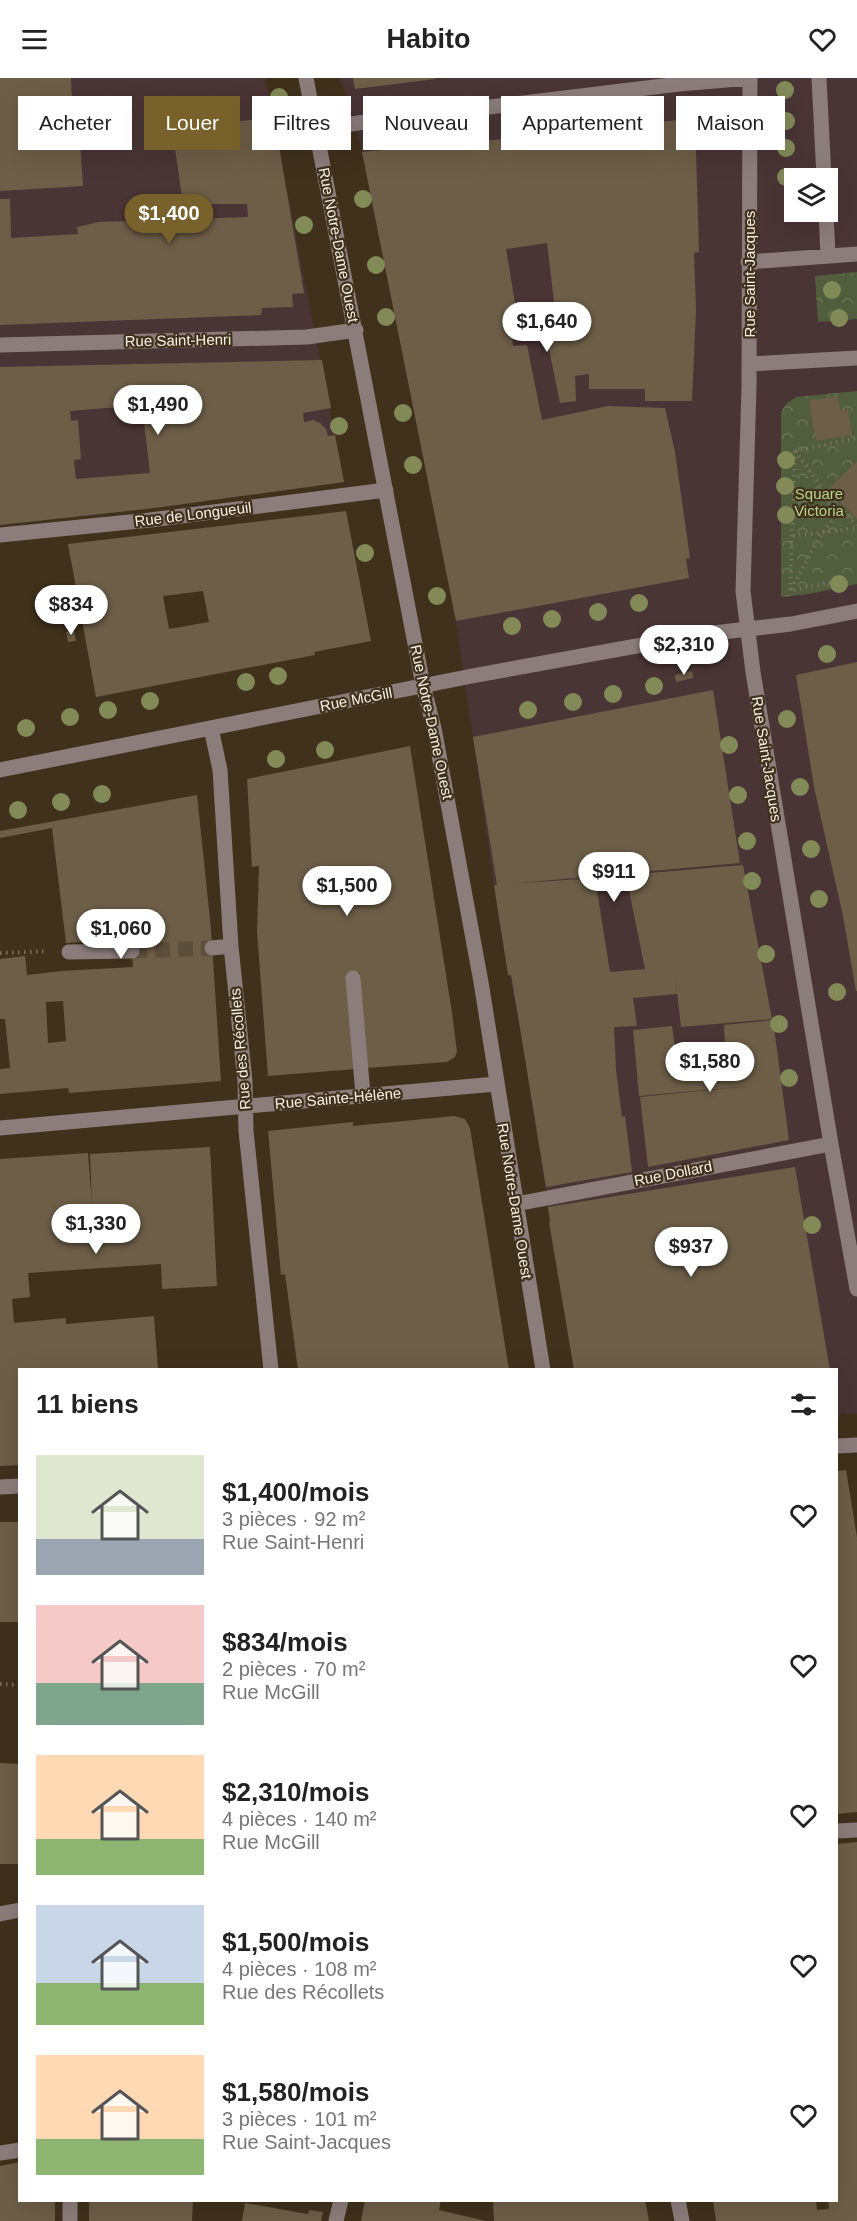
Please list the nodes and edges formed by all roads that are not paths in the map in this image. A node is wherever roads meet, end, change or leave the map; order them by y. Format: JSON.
{"nodes":[{"id":1,"x":306,"y":78,"type":"edge"},
{"id":2,"x":750,"y":78,"type":"edge"},
{"id":3,"x":819,"y":78,"type":"edge"},
{"id":4,"x":310,"y":96,"type":"edge"},
{"id":5,"x":351,"y":124,"type":"edge"},
{"id":6,"x":320,"y":150,"type":"edge"},
{"id":7,"x":824,"y":168,"type":"edge"},
{"id":8,"x":826,"y":222,"type":"edge"},
{"id":9,"x":857,"y":254,"type":"edge"},
{"id":10,"x":828,"y":256,"type":"junction"},
{"id":11,"x":748,"y":262,"type":"junction"},
{"id":12,"x":356,"y":330,"type":"junction"},
{"id":13,"x":0,"y":345,"type":"edge"},
{"id":14,"x":857,"y":358,"type":"edge"},
{"id":15,"x":749,"y":364,"type":"junction"},
{"id":16,"x":386,"y":490,"type":"junction"},
{"id":17,"x":0,"y":535,"type":"edge"},
{"id":18,"x":857,"y":611,"type":"edge"},
{"id":19,"x":748,"y":630,"type":"junction"},
{"id":20,"x":423,"y":685,"type":"junction"},
{"id":21,"x":211,"y":728,"type":"junction"},
{"id":22,"x":0,"y":770,"type":"edge"},
{"id":23,"x":231,"y":946,"type":"junction"},
{"id":24,"x":212,"y":948,"type":"tunnel mouth"},
{"id":25,"x":132,"y":951,"type":"tunnel mouth"},
{"id":26,"x":69,"y":952,"type":"road end"},
{"id":27,"x":353,"y":978,"type":"dead end"},
{"id":28,"x":496,"y":1084,"type":"junction"},
{"id":29,"x":363,"y":1095,"type":"junction"},
{"id":30,"x":246,"y":1107,"type":"junction"},
{"id":31,"x":0,"y":1128,"type":"edge"},
{"id":32,"x":831,"y":1144,"type":"junction"},
{"id":33,"x":516,"y":1204,"type":"junction"},
{"id":34,"x":857,"y":1289,"type":"edge"},
{"id":35,"x":271,"y":1368,"type":"edge"},
{"id":36,"x":543,"y":1368,"type":"edge"},
{"id":37,"x":857,"y":1445,"type":"edge"},
{"id":38,"x":838,"y":1446,"type":"edge"},
{"id":39,"x":18,"y":1486,"type":"edge"},
{"id":40,"x":0,"y":1487,"type":"edge"},
{"id":41,"x":857,"y":1830,"type":"edge"},
{"id":42,"x":838,"y":1832,"type":"edge"},
{"id":43,"x":18,"y":1910,"type":"edge"},
{"id":44,"x":0,"y":1914,"type":"edge"},
{"id":45,"x":18,"y":2150,"type":"edge"},
{"id":46,"x":0,"y":2153,"type":"edge"},
{"id":47,"x":70,"y":2202,"type":"edge"},
{"id":48,"x":341,"y":2202,"type":"edge"},
{"id":49,"x":678,"y":2202,"type":"edge"},
{"id":50,"x":70,"y":2221,"type":"edge"},
{"id":51,"x":336,"y":2221,"type":"edge"},
{"id":52,"x":682,"y":2221,"type":"edge"}],
"edges":[{"from":1,"to":4,"type":"street","name":"Rue Notre-Dame Ouest"},
{"from":2,"to":5,"type":"street"},
{"from":2,"to":11,"type":"street","name":"Rue Saint-Jacques"},
{"from":3,"to":7,"type":"street"},
{"from":6,"to":12,"type":"street","name":"Rue Notre-Dame Ouest"},
{"from":8,"to":10,"type":"street"},
{"from":9,"to":10,"type":"street"},
{"from":10,"to":11,"type":"street"},
{"from":11,"to":15,"type":"street","name":"Rue Saint-Jacques"},
{"from":12,"to":13,"type":"street","name":"Rue Saint-Henri"},
{"from":12,"to":16,"type":"street","name":"Rue Notre-Dame Ouest"},
{"from":14,"to":15,"type":"street"},
{"from":15,"to":19,"type":"street","name":"Rue Saint-Jacques"},
{"from":16,"to":17,"type":"street","name":"Rue de Longueuil"},
{"from":16,"to":20,"type":"street","name":"Rue Notre-Dame Ouest"},
{"from":18,"to":19,"type":"street","name":"Rue McGill"},
{"from":19,"to":20,"type":"street","name":"Rue McGill"},
{"from":19,"to":32,"type":"street","name":"Rue Saint-Jacques"},
{"from":20,"to":21,"type":"street","name":"Rue McGill"},
{"from":20,"to":28,"type":"street","name":"Rue Notre-Dame Ouest"},
{"from":21,"to":22,"type":"street","name":"Rue McGill"},
{"from":21,"to":23,"type":"street","name":"Rue des Récollets"},
{"from":23,"to":24,"type":"street"},
{"from":23,"to":30,"type":"street","name":"Rue des Récollets"},
{"from":25,"to":26,"type":"street"},
{"from":27,"to":29,"type":"street"},
{"from":28,"to":29,"type":"street","name":"Rue Sainte-Hélène"},
{"from":28,"to":33,"type":"street","name":"Rue Notre-Dame Ouest"},
{"from":29,"to":30,"type":"street","name":"Rue Sainte-Hélène"},
{"from":30,"to":31,"type":"street","name":"Rue Sainte-Hélène"},
{"from":30,"to":35,"type":"street","name":"Rue des Récollets"},
{"from":32,"to":33,"type":"street","name":"Rue Dollard"},
{"from":32,"to":34,"type":"street","name":"Rue Saint-Jacques"},
{"from":33,"to":36,"type":"street","name":"Rue Notre-Dame Ouest"},
{"from":37,"to":38,"type":"street"},
{"from":39,"to":40,"type":"street"},
{"from":41,"to":42,"type":"street"},
{"from":43,"to":44,"type":"street"},
{"from":45,"to":46,"type":"street"},
{"from":47,"to":50,"type":"street"},
{"from":48,"to":51,"type":"street"},
{"from":49,"to":52,"type":"street"}]}
